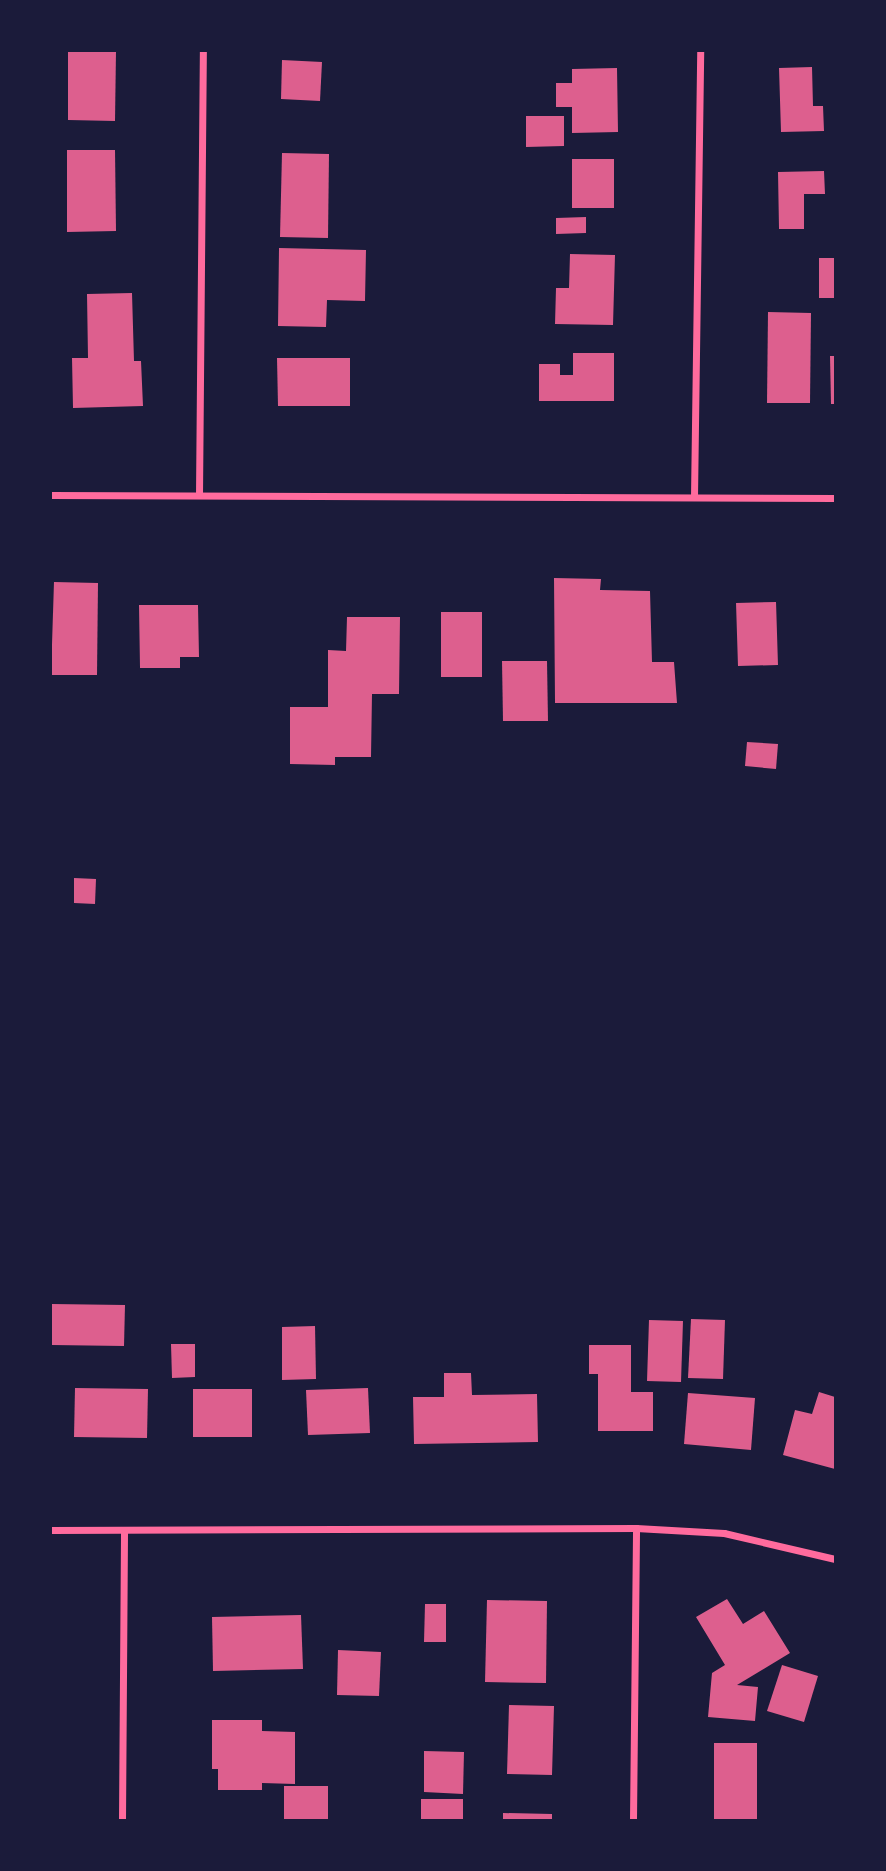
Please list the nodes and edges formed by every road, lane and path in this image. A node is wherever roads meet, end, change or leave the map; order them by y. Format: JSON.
{"nodes":[{"id":1,"x":203,"y":51,"type":"edge"},
{"id":2,"x":700,"y":51,"type":"edge"},
{"id":3,"x":51,"y":495,"type":"edge"},
{"id":4,"x":199,"y":495,"type":"junction"},
{"id":5,"x":694,"y":497,"type":"junction"},
{"id":6,"x":835,"y":498,"type":"edge"},
{"id":7,"x":636,"y":1528,"type":"junction"},
{"id":8,"x":51,"y":1530,"type":"edge"},
{"id":9,"x":124,"y":1530,"type":"junction"},
{"id":10,"x":835,"y":1559,"type":"edge"},
{"id":11,"x":122,"y":1820,"type":"edge"},
{"id":12,"x":633,"y":1820,"type":"edge"}],
"edges":[{"from":1,"to":4,"type":"street"},
{"from":2,"to":5,"type":"street"},
{"from":3,"to":4,"type":"street"},
{"from":4,"to":5,"type":"street"},
{"from":5,"to":6,"type":"street"},
{"from":7,"to":9,"type":"street"},
{"from":7,"to":10,"type":"street"},
{"from":7,"to":12,"type":"street"},
{"from":8,"to":9,"type":"street"},
{"from":9,"to":11,"type":"street"}]}
